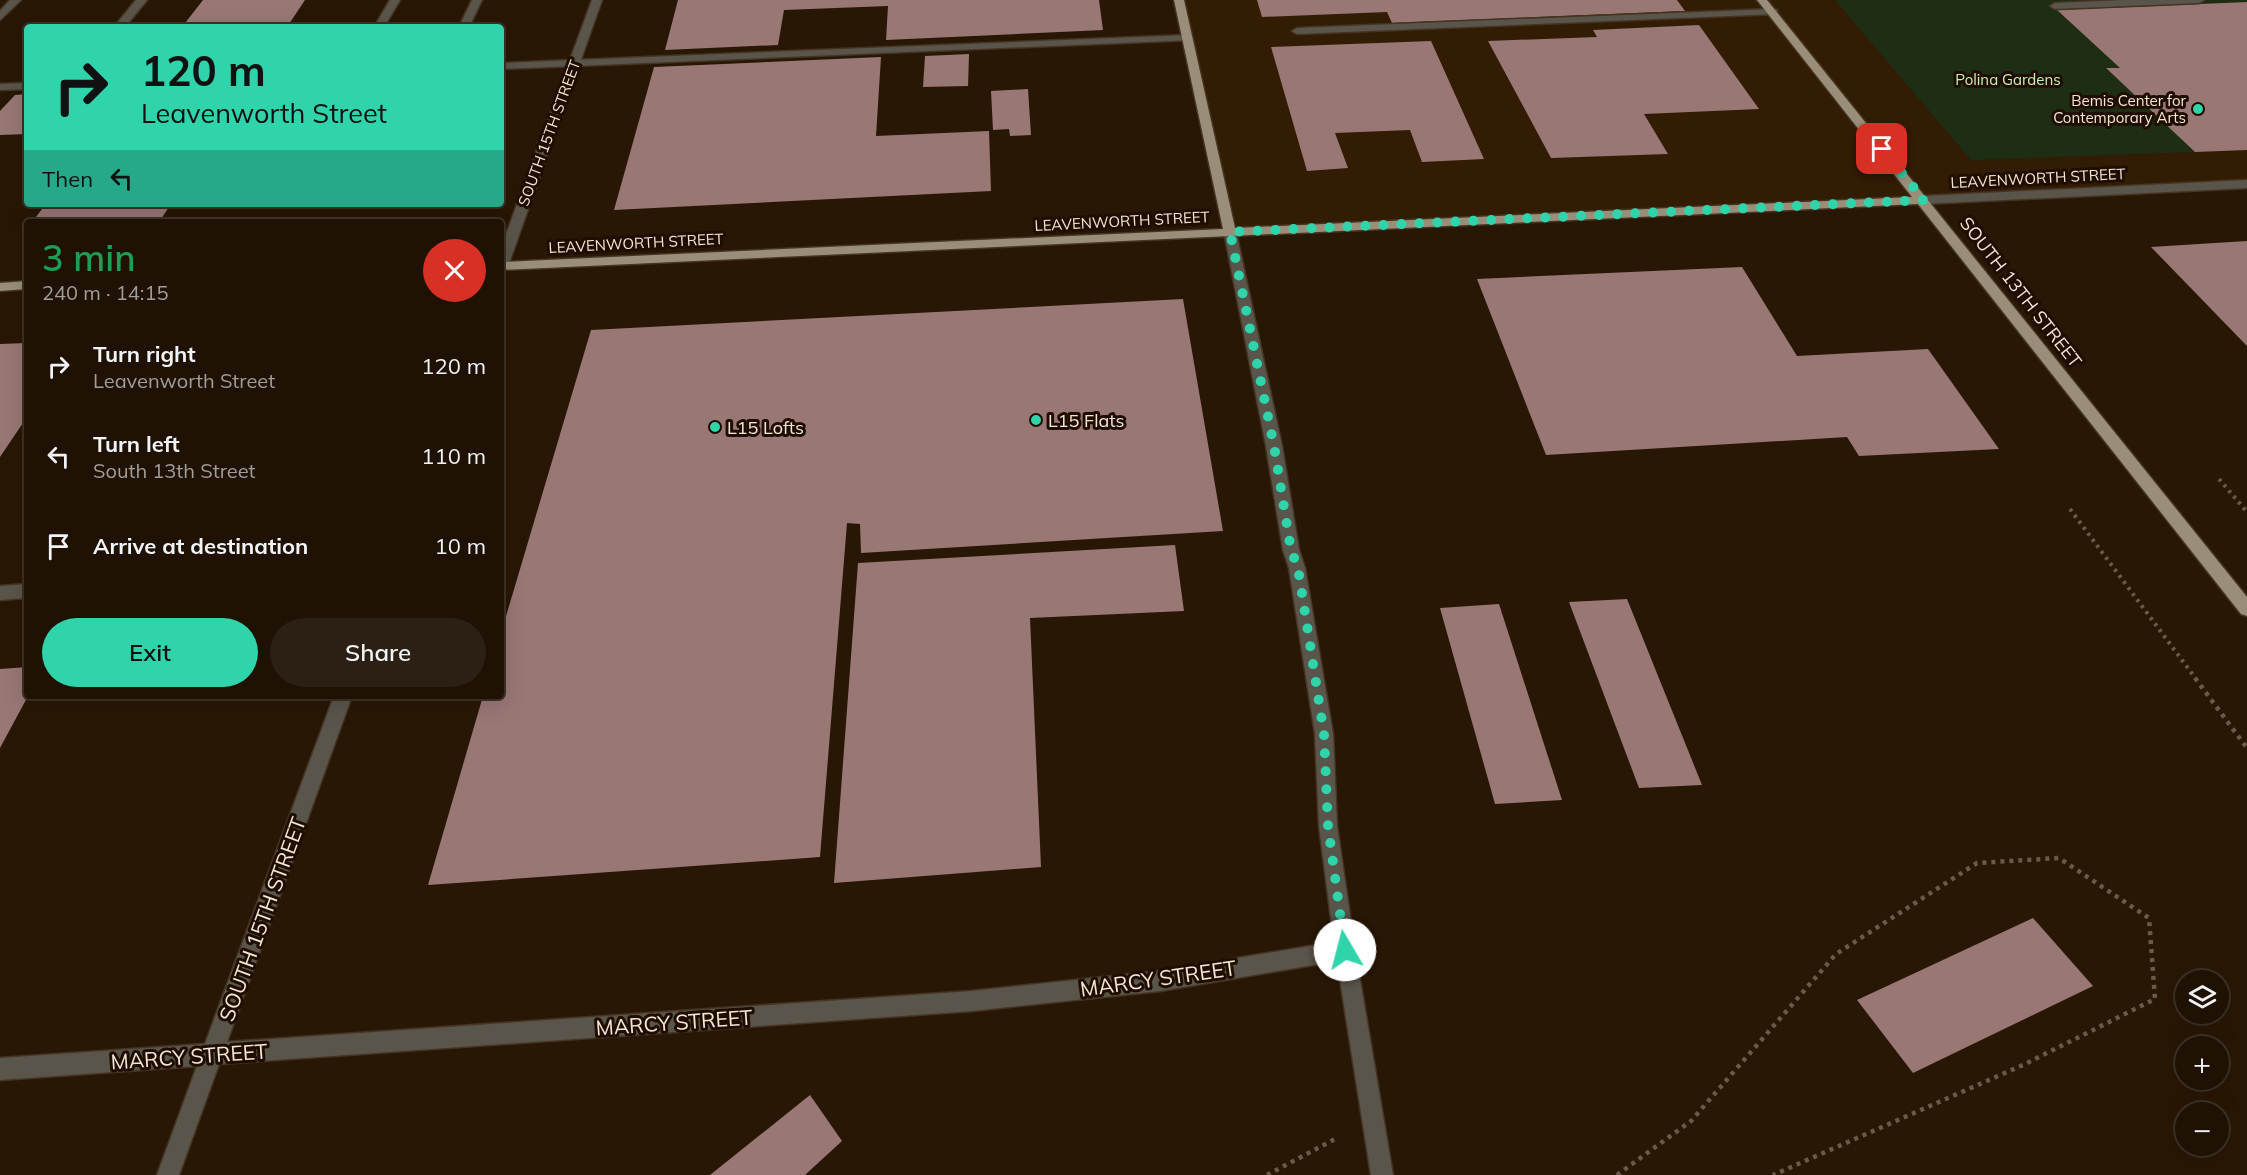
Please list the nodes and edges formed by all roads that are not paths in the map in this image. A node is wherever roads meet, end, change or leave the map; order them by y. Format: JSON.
{"nodes":[{"id":1,"x":16,"y":0,"type":"edge"},
{"id":2,"x":142,"y":0,"type":"edge"},
{"id":3,"x":395,"y":0,"type":"edge"},
{"id":4,"x":477,"y":0,"type":"edge"},
{"id":5,"x":597,"y":0,"type":"edge"},
{"id":6,"x":1179,"y":0,"type":"edge"},
{"id":7,"x":1762,"y":0,"type":"edge"},
{"id":8,"x":2199,"y":0,"type":"edge"},
{"id":9,"x":2055,"y":6,"type":"dead end"},
{"id":10,"x":1773,"y":12,"type":"junction"},
{"id":11,"x":0,"y":17,"type":"edge"},
{"id":12,"x":122,"y":24,"type":"edge"},
{"id":13,"x":380,"y":24,"type":"edge"},
{"id":14,"x":465,"y":24,"type":"edge"},
{"id":15,"x":1297,"y":31,"type":"dead end"},
{"id":16,"x":1188,"y":38,"type":"junction"},
{"id":17,"x":574,"y":63,"type":"junction"},
{"id":18,"x":504,"y":66,"type":"edge"},
{"id":19,"x":24,"y":86,"type":"edge"},
{"id":20,"x":0,"y":87,"type":"edge"},
{"id":21,"x":2247,"y":184,"type":"edge"},
{"id":22,"x":1924,"y":200,"type":"junction"},
{"id":23,"x":1230,"y":232,"type":"junction"},
{"id":24,"x":504,"y":258,"type":"edge"},
{"id":25,"x":504,"y":266,"type":"edge"},
{"id":26,"x":24,"y":285,"type":"edge"},
{"id":27,"x":0,"y":287,"type":"edge"},
{"id":28,"x":24,"y":591,"type":"edge"},
{"id":29,"x":0,"y":593,"type":"edge"},
{"id":30,"x":2247,"y":609,"type":"edge"},
{"id":31,"x":342,"y":699,"type":"edge"},
{"id":32,"x":1345,"y":950,"type":"junction"},
{"id":33,"x":212,"y":1054,"type":"junction"},
{"id":34,"x":0,"y":1070,"type":"edge"},
{"id":35,"x":168,"y":1175,"type":"edge"},
{"id":36,"x":1382,"y":1175,"type":"edge"}],
"edges":[{"from":1,"to":11,"type":"street"},
{"from":2,"to":12,"type":"street"},
{"from":3,"to":13,"type":"street"},
{"from":4,"to":14,"type":"street"},
{"from":5,"to":17,"type":"street","name":"SOUTH 15TH STREET"},
{"from":6,"to":16,"type":"main road"},
{"from":7,"to":10,"type":"main road","name":"SOUTH 13TH STREET"},
{"from":8,"to":9,"type":"street"},
{"from":10,"to":15,"type":"street"},
{"from":10,"to":22,"type":"main road","name":"SOUTH 13TH STREET"},
{"from":16,"to":17,"type":"street"},
{"from":16,"to":23,"type":"main road"},
{"from":17,"to":18,"type":"street"},
{"from":17,"to":24,"type":"street","name":"SOUTH 15TH STREET"},
{"from":19,"to":20,"type":"street"},
{"from":21,"to":22,"type":"street","name":"LEAVENWORTH STREET"},
{"from":22,"to":23,"type":"main road","name":"LEAVENWORTH STREET"},
{"from":22,"to":30,"type":"main road","name":"SOUTH 13TH STREET"},
{"from":23,"to":25,"type":"main road","name":"LEAVENWORTH STREET"},
{"from":23,"to":32,"type":"street"},
{"from":26,"to":27,"type":"main road"},
{"from":28,"to":29,"type":"street"},
{"from":31,"to":33,"type":"street","name":"SOUTH 15TH STREET"},
{"from":32,"to":33,"type":"street","name":"MARCY STREET"},
{"from":32,"to":36,"type":"street"},
{"from":33,"to":34,"type":"street","name":"MARCY STREET"},
{"from":33,"to":35,"type":"street","name":"SOUTH 15TH STREET"}]}
